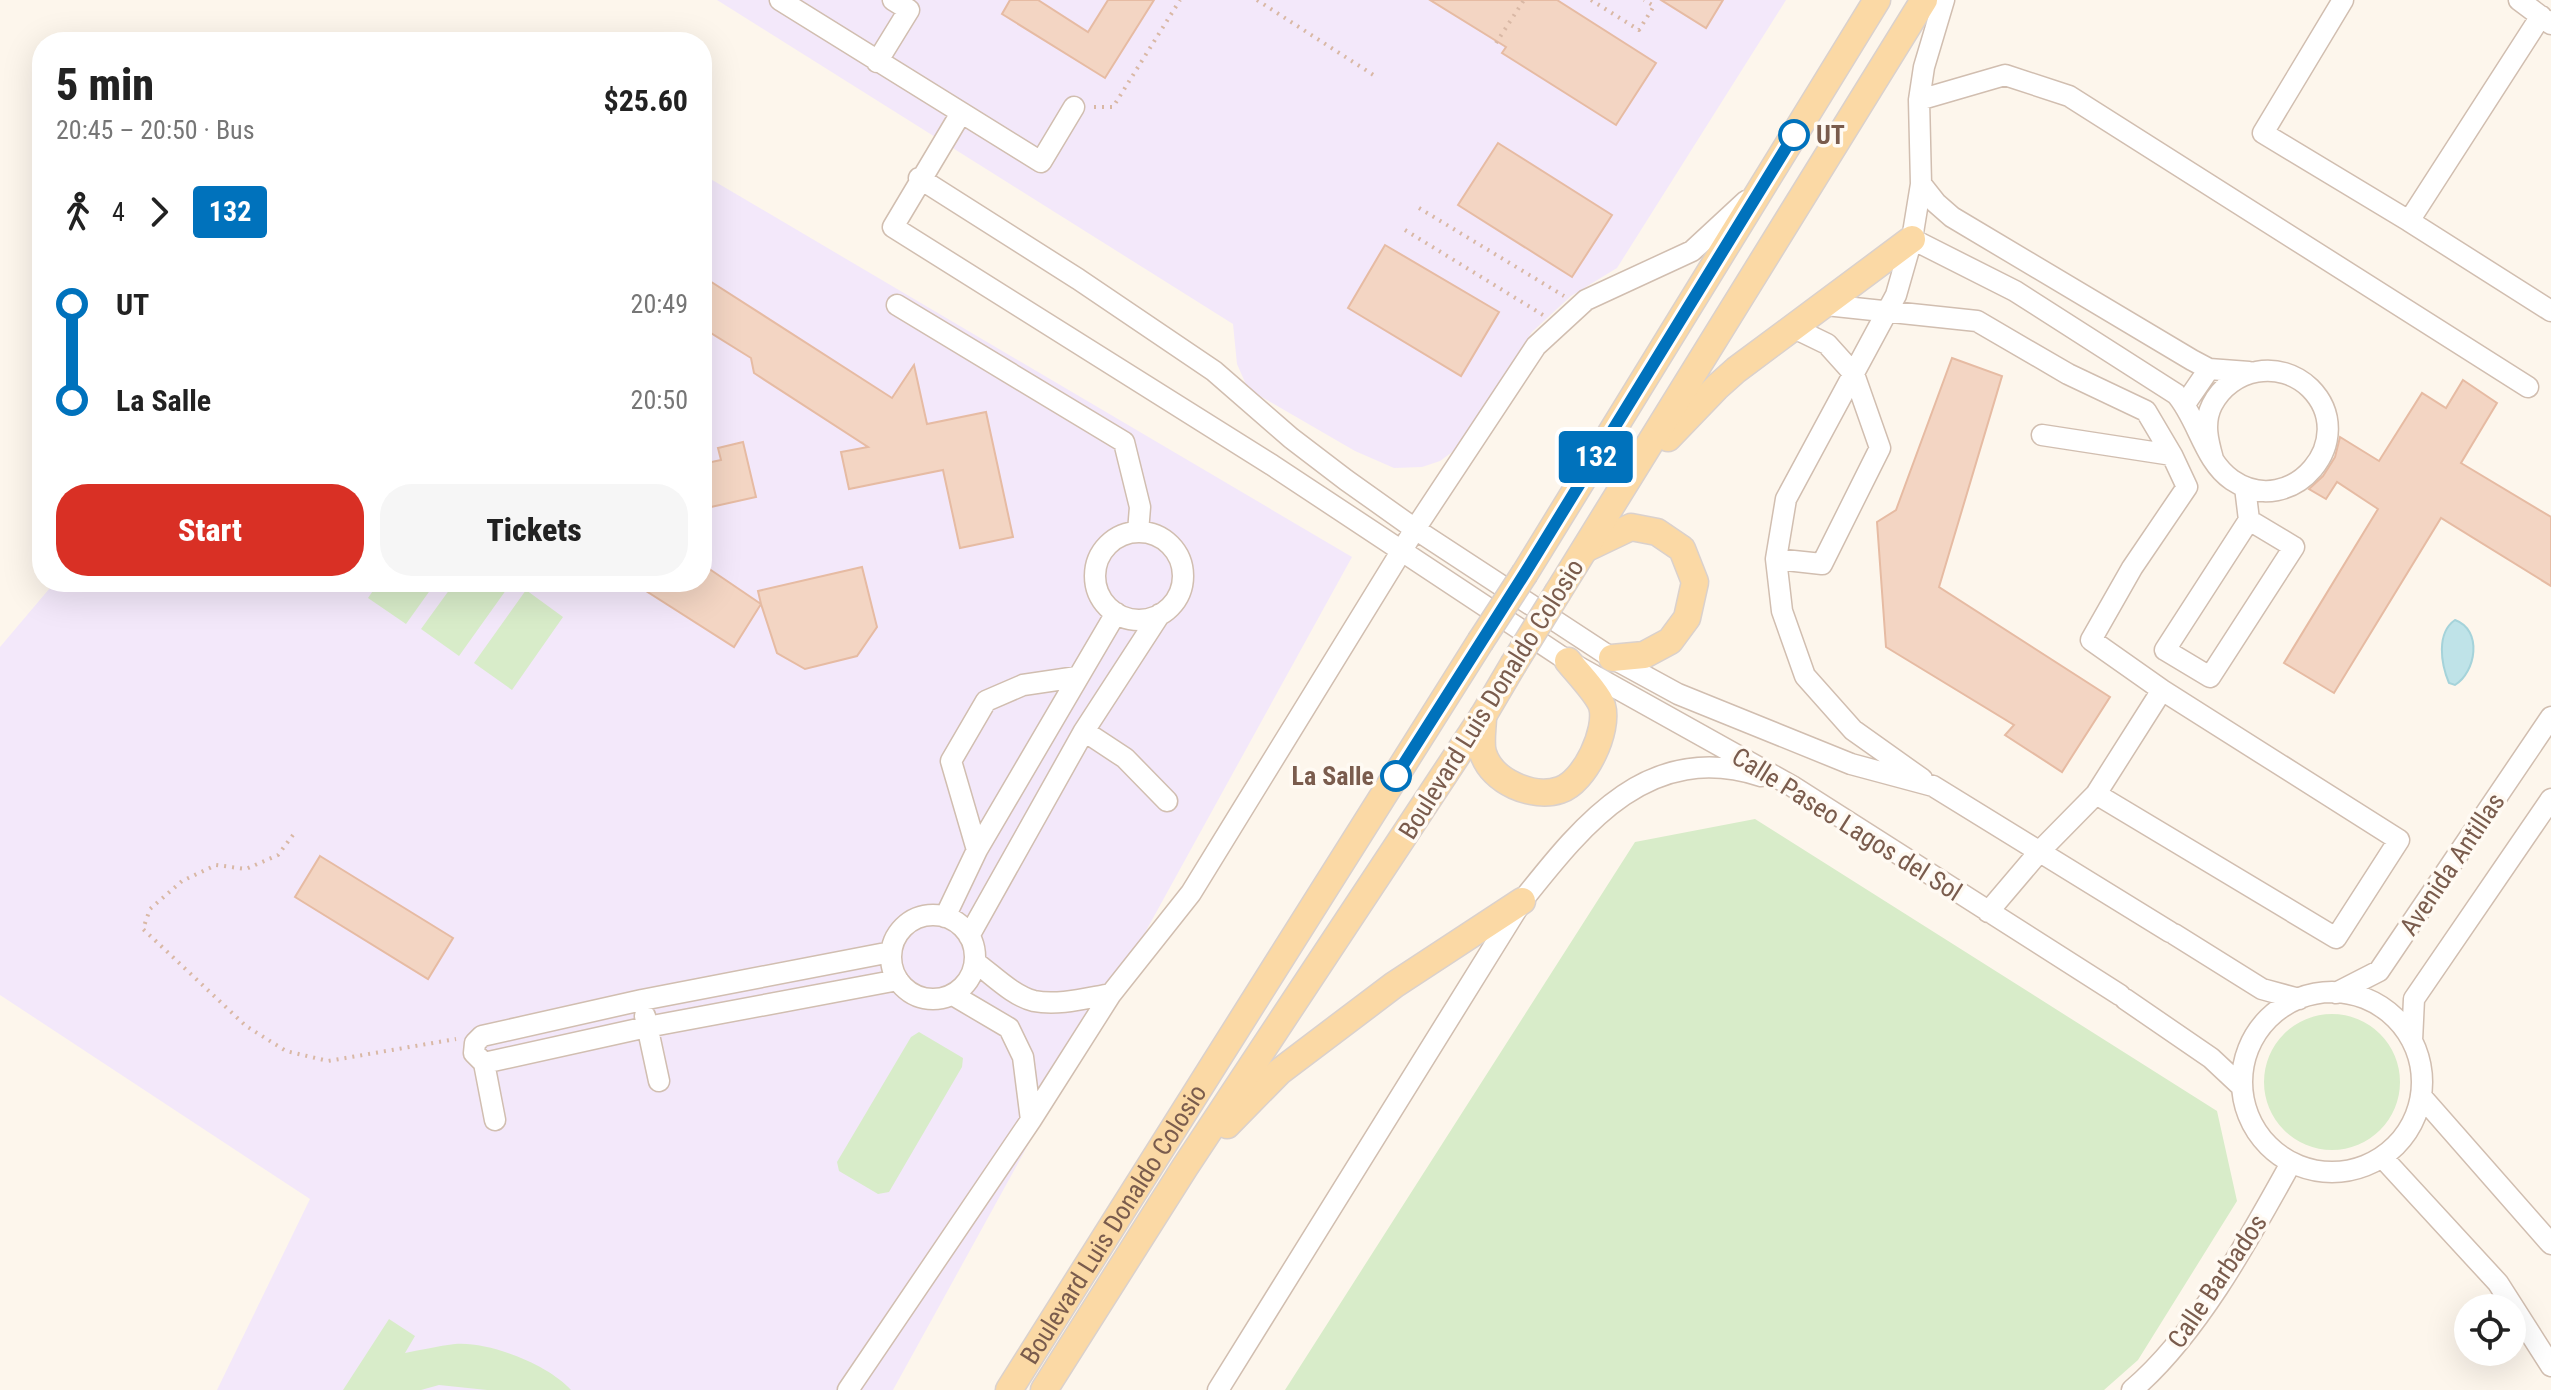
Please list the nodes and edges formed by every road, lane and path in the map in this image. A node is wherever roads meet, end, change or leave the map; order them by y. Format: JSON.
{"nodes":[{"id":1,"x":780,"y":0,"type":"edge"},
{"id":2,"x":893,"y":0,"type":"edge"},
{"id":3,"x":1180,"y":0,"type":"edge"},
{"id":4,"x":1257,"y":0,"type":"edge"},
{"id":5,"x":1524,"y":0,"type":"edge"},
{"id":6,"x":1591,"y":0,"type":"edge"},
{"id":7,"x":1644,"y":0,"type":"edge"},
{"id":8,"x":1877,"y":0,"type":"edge"},
{"id":9,"x":1924,"y":0,"type":"edge"},
{"id":10,"x":1944,"y":0,"type":"edge"},
{"id":11,"x":2343,"y":0,"type":"edge"},
{"id":12,"x":2519,"y":0,"type":"edge"},
{"id":13,"x":2546,"y":20,"type":"edge"},
{"id":14,"x":1496,"y":43,"type":"dead end"},
{"id":15,"x":877,"y":62,"type":"junction"},
{"id":16,"x":1375,"y":76,"type":"dead end"},
{"id":17,"x":1919,"y":100,"type":"junction"},
{"id":18,"x":1074,"y":107,"type":"joint"},
{"id":19,"x":961,"y":113,"type":"junction"},
{"id":20,"x":919,"y":178,"type":"junction"},
{"id":21,"x":1921,"y":184,"type":"junction"},
{"id":22,"x":1761,"y":188,"type":"junction"},
{"id":23,"x":1419,"y":208,"type":"dead end"},
{"id":24,"x":2409,"y":221,"type":"junction"},
{"id":25,"x":1405,"y":230,"type":"dead end"},
{"id":26,"x":1912,"y":239,"type":"junction"},
{"id":27,"x":897,"y":305,"type":"dead end"},
{"id":28,"x":1826,"y":305,"type":"junction"},
{"id":29,"x":1580,"y":306,"type":"junction"},
{"id":30,"x":1888,"y":311,"type":"junction"},
{"id":31,"x":2551,"y":311,"type":"edge"},
{"id":32,"x":1559,"y":324,"type":"junction"},
{"id":33,"x":1794,"y":328,"type":"junction"},
{"id":34,"x":2209,"y":369,"type":"junction"},
{"id":35,"x":2249,"y":372,"type":"junction"},
{"id":36,"x":1854,"y":374,"type":"junction"},
{"id":37,"x":2528,"y":387,"type":"dead end"},
{"id":38,"x":2185,"y":404,"type":"junction"},
{"id":39,"x":2042,"y":435,"type":"dead end"},
{"id":40,"x":1291,"y":438,"type":"junction"},
{"id":41,"x":2172,"y":455,"type":"junction"},
{"id":42,"x":2213,"y":459,"type":"junction"},
{"id":43,"x":1272,"y":465,"type":"junction"},
{"id":44,"x":1628,"y":481,"type":"junction"},
{"id":45,"x":2245,"y":487,"type":"junction"},
{"id":46,"x":2249,"y":520,"type":"junction"},
{"id":47,"x":1415,"y":529,"type":"junction"},
{"id":48,"x":1138,"y":532,"type":"junction"},
{"id":49,"x":1587,"y":548,"type":"junction"},
{"id":50,"x":1404,"y":550,"type":"junction"},
{"id":51,"x":1776,"y":559,"type":"junction"},
{"id":52,"x":1116,"y":613,"type":"junction"},
{"id":53,"x":1160,"y":614,"type":"junction"},
{"id":54,"x":1612,"y":658,"type":"junction"},
{"id":55,"x":1568,"y":661,"type":"junction"},
{"id":56,"x":1077,"y":677,"type":"junction"},
{"id":57,"x":2162,"y":690,"type":"junction"},
{"id":58,"x":1483,"y":716,"type":"junction"},
{"id":59,"x":2551,"y":717,"type":"edge"},
{"id":60,"x":1084,"y":731,"type":"junction"},
{"id":61,"x":2543,"y":747,"type":"edge"},
{"id":62,"x":1792,"y":786,"type":"junction"},
{"id":63,"x":1933,"y":786,"type":"junction"},
{"id":64,"x":2096,"y":794,"type":"junction"},
{"id":65,"x":2551,"y":799,"type":"edge"},
{"id":66,"x":1167,"y":801,"type":"dead end"},
{"id":67,"x":293,"y":835,"type":"dead end"},
{"id":68,"x":977,"y":850,"type":"junction"},
{"id":69,"x":2039,"y":852,"type":"junction"},
{"id":70,"x":1522,"y":901,"type":"junction"},
{"id":71,"x":1988,"y":912,"type":"junction"},
{"id":72,"x":945,"y":917,"type":"junction"},
{"id":73,"x":969,"y":936,"type":"junction"},
{"id":74,"x":891,"y":952,"type":"junction"},
{"id":75,"x":975,"y":962,"type":"junction"},
{"id":76,"x":898,"y":980,"type":"junction"},
{"id":77,"x":2336,"y":993,"type":"junction"},
{"id":78,"x":1111,"y":994,"type":"junction"},
{"id":79,"x":953,"y":995,"type":"junction"},
{"id":80,"x":2299,"y":999,"type":"junction"},
{"id":81,"x":642,"y":1000,"type":"junction"},
{"id":82,"x":647,"y":1027,"type":"junction"},
{"id":83,"x":482,"y":1036,"type":"junction"},
{"id":84,"x":2412,"y":1041,"type":"junction"},
{"id":85,"x":484,"y":1063,"type":"junction"},
{"id":86,"x":659,"y":1081,"type":"dead end"},
{"id":87,"x":2242,"y":1087,"type":"junction"},
{"id":88,"x":2421,"y":1096,"type":"junction"},
{"id":89,"x":495,"y":1120,"type":"dead end"},
{"id":90,"x":1031,"y":1120,"type":"junction"},
{"id":91,"x":2382,"y":1157,"type":"junction"},
{"id":92,"x":2291,"y":1163,"type":"junction"},
{"id":93,"x":1185,"y":1167,"type":"junction"},
{"id":94,"x":2551,"y":1244,"type":"edge"},
{"id":95,"x":2551,"y":1366,"type":"edge"},
{"id":96,"x":848,"y":1390,"type":"edge"},
{"id":97,"x":1009,"y":1390,"type":"edge"},
{"id":98,"x":1044,"y":1390,"type":"edge"},
{"id":99,"x":1218,"y":1390,"type":"edge"},
{"id":100,"x":2132,"y":1390,"type":"edge"}],
"edges":[{"from":1,"to":15,"type":"street"},
{"from":2,"to":15,"type":"street"},
{"from":3,"to":18,"type":"path"},
{"from":4,"to":16,"type":"path"},
{"from":5,"to":14,"type":"path"},
{"from":6,"to":7,"type":"path"},
{"from":8,"to":22,"type":"main road","name":"Boulevard Luis Donaldo Colosio"},
{"from":9,"to":44,"type":"main road","name":"Boulevard Luis Donaldo Colosio"},
{"from":10,"to":17,"type":"street"},
{"from":11,"to":24,"type":"street"},
{"from":12,"to":13,"type":"street"},
{"from":13,"to":24,"type":"street"},
{"from":15,"to":19,"type":"street"},
{"from":17,"to":21,"type":"street"},
{"from":17,"to":37,"type":"street"},
{"from":18,"to":19,"type":"street"},
{"from":19,"to":20,"type":"street"},
{"from":20,"to":40,"type":"street","name":"Calle Paseo Lagos del Sol"},
{"from":20,"to":43,"type":"street","name":"Calle Paseo Lagos del Sol"},
{"from":21,"to":26,"type":"street"},
{"from":21,"to":34,"type":"street"},
{"from":22,"to":29,"type":"street"},
{"from":22,"to":97,"type":"main road","name":"Boulevard Luis Donaldo Colosio","bridge":true},
{"from":23,"to":29,"type":"path"},
{"from":24,"to":31,"type":"street"},
{"from":25,"to":32,"type":"path"},
{"from":26,"to":28,"type":"main road"},
{"from":26,"to":30,"type":"street"},
{"from":26,"to":38,"type":"street"},
{"from":27,"to":48,"type":"street"},
{"from":28,"to":30,"type":"street"},
{"from":28,"to":33,"type":"main road"},
{"from":29,"to":32,"type":"street"},
{"from":30,"to":36,"type":"street"},
{"from":30,"to":41,"type":"street"},
{"from":32,"to":47,"type":"street"},
{"from":33,"to":36,"type":"street"},
{"from":33,"to":44,"type":"main road"},
{"from":34,"to":35,"type":"street"},
{"from":34,"to":38,"type":"street"},
{"from":35,"to":42,"type":"street"},
{"from":35,"to":45,"type":"street"},
{"from":36,"to":51,"type":"street"},
{"from":36,"to":51,"type":"street"},
{"from":38,"to":42,"type":"street"},
{"from":39,"to":41,"type":"street"},
{"from":40,"to":43,"type":"street"},
{"from":40,"to":47,"type":"street","name":"Calle Paseo Lagos del Sol"},
{"from":41,"to":57,"type":"street"},
{"from":42,"to":45,"type":"street"},
{"from":43,"to":50,"type":"street","name":"Calle Paseo Lagos del Sol"},
{"from":44,"to":49,"type":"main road","name":"Boulevard Luis Donaldo Colosio"},
{"from":45,"to":46,"type":"street"},
{"from":46,"to":46,"type":"street"},
{"from":47,"to":50,"type":"street"},
{"from":47,"to":54,"type":"street","name":"Calle Paseo Lagos del Sol"},
{"from":48,"to":52,"type":"street"},
{"from":48,"to":53,"type":"street"},
{"from":49,"to":54,"type":"main road"},
{"from":49,"to":58,"type":"main road","name":"Boulevard Luis Donaldo Colosio","bridge":true},
{"from":50,"to":55,"type":"street","name":"Calle Paseo Lagos del Sol"},
{"from":50,"to":78,"type":"street"},
{"from":51,"to":63,"type":"street"},
{"from":52,"to":53,"type":"street"},
{"from":52,"to":56,"type":"street"},
{"from":53,"to":60,"type":"street"},
{"from":54,"to":63,"type":"street","name":"Calle Paseo Lagos del Sol"},
{"from":55,"to":58,"type":"main road"},
{"from":55,"to":62,"type":"street","name":"Calle Paseo Lagos del Sol"},
{"from":56,"to":68,"type":"street"},
{"from":56,"to":68,"type":"street"},
{"from":57,"to":64,"type":"street"},
{"from":57,"to":64,"type":"street"},
{"from":58,"to":93,"type":"main road","name":"Boulevard Luis Donaldo Colosio"},
{"from":59,"to":61,"type":"street","name":"Avenida Antillas"},
{"from":60,"to":66,"type":"street"},
{"from":60,"to":73,"type":"street"},
{"from":61,"to":77,"type":"street","name":"Avenida Antillas"},
{"from":62,"to":70,"type":"street"},
{"from":62,"to":71,"type":"street","name":"Calle Paseo Lagos del Sol"},
{"from":63,"to":69,"type":"street","name":"Calle Paseo Lagos del Sol"},
{"from":64,"to":69,"type":"street"},
{"from":65,"to":84,"type":"street","name":"Avenida Antillas"},
{"from":67,"to":83,"type":"path"},
{"from":68,"to":72,"type":"street"},
{"from":69,"to":71,"type":"street"},
{"from":69,"to":80,"type":"street","name":"Calle Paseo Lagos del Sol"},
{"from":70,"to":93,"type":"main road"},
{"from":70,"to":99,"type":"street"},
{"from":71,"to":87,"type":"street","name":"Calle Paseo Lagos del Sol"},
{"from":72,"to":73,"type":"street"},
{"from":72,"to":74,"type":"street"},
{"from":73,"to":75,"type":"street"},
{"from":74,"to":76,"type":"street"},
{"from":74,"to":81,"type":"street"},
{"from":75,"to":78,"type":"street"},
{"from":75,"to":79,"type":"street"},
{"from":76,"to":79,"type":"street"},
{"from":76,"to":82,"type":"street"},
{"from":77,"to":80,"type":"street"},
{"from":77,"to":84,"type":"street"},
{"from":78,"to":90,"type":"street"},
{"from":79,"to":90,"type":"street"},
{"from":80,"to":87,"type":"street"},
{"from":81,"to":82,"type":"street"},
{"from":81,"to":83,"type":"street"},
{"from":82,"to":85,"type":"street"},
{"from":82,"to":86,"type":"street"},
{"from":83,"to":85,"type":"street"},
{"from":84,"to":88,"type":"street"},
{"from":85,"to":89,"type":"street"},
{"from":87,"to":92,"type":"street"},
{"from":88,"to":91,"type":"street"},
{"from":88,"to":94,"type":"street"},
{"from":90,"to":96,"type":"street"},
{"from":91,"to":92,"type":"street"},
{"from":91,"to":95,"type":"street"},
{"from":92,"to":100,"type":"street","name":"Calle Barbados"},
{"from":93,"to":98,"type":"main road","name":"Boulevard Luis Donaldo Colosio"}]}
